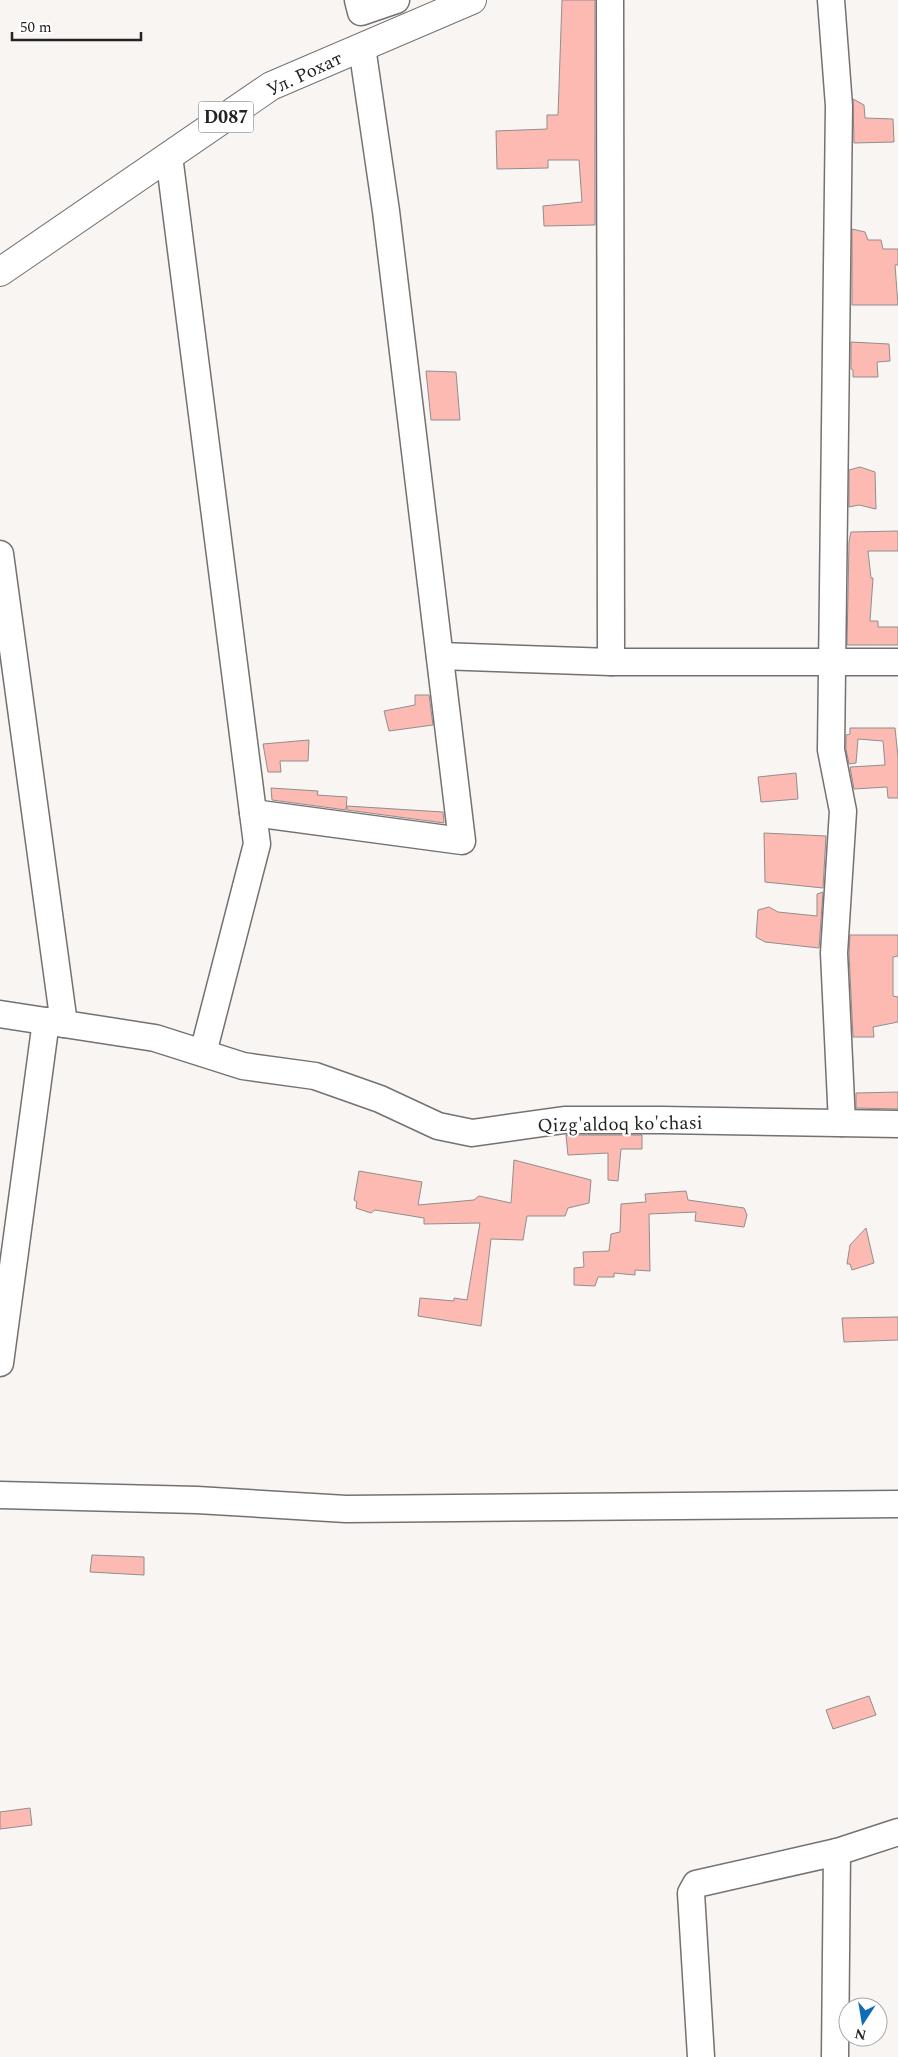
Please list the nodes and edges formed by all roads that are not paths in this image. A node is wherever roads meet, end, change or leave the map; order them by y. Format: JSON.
{"nodes":[{"id":1,"x":358,"y":0,"type":"edge"},
{"id":2,"x":398,"y":0,"type":"edge"},
{"id":3,"x":472,"y":0,"type":"edge"},
{"id":4,"x":610,"y":0,"type":"edge"},
{"id":5,"x":831,"y":0,"type":"edge"},
{"id":6,"x":409,"y":27,"type":"junction"},
{"id":7,"x":362,"y":47,"type":"junction"},
{"id":8,"x":169,"y":156,"type":"junction"},
{"id":9,"x":0,"y":272,"type":"edge"},
{"id":10,"x":0,"y":554,"type":"edge"},
{"id":11,"x":440,"y":656,"type":"junction"},
{"id":12,"x":611,"y":662,"type":"junction"},
{"id":13,"x":830,"y":662,"type":"junction"},
{"id":14,"x":898,"y":662,"type":"edge"},
{"id":15,"x":253,"y":813,"type":"junction"},
{"id":16,"x":0,"y":1014,"type":"edge"},
{"id":17,"x":55,"y":1022,"type":"junction"},
{"id":18,"x":203,"y":1053,"type":"junction"},
{"id":19,"x":842,"y":1123,"type":"junction"},
{"id":20,"x":898,"y":1124,"type":"edge"},
{"id":21,"x":0,"y":1363,"type":"edge"},
{"id":22,"x":0,"y":1496,"type":"edge"},
{"id":23,"x":898,"y":1504,"type":"edge"},
{"id":24,"x":898,"y":1832,"type":"edge"},
{"id":25,"x":837,"y":1852,"type":"junction"},
{"id":26,"x":701,"y":2057,"type":"edge"},
{"id":27,"x":835,"y":2057,"type":"edge"}],
"edges":[{"from":1,"to":2,"type":"street"},
{"from":2,"to":6,"type":"street"},
{"from":3,"to":6,"type":"main road","name":"Ул. Рохат","number":"D087"},
{"from":4,"to":12,"type":"street"},
{"from":5,"to":13,"type":"street"},
{"from":6,"to":7,"type":"main road","name":"Ул. Рохат","number":"D087"},
{"from":7,"to":8,"type":"main road","name":"Ул. Рохат","number":"D087"},
{"from":7,"to":11,"type":"street"},
{"from":8,"to":9,"type":"main road","name":"Ул. Рохат","number":"D087"},
{"from":8,"to":15,"type":"street"},
{"from":10,"to":17,"type":"street"},
{"from":11,"to":12,"type":"street"},
{"from":11,"to":15,"type":"street"},
{"from":12,"to":13,"type":"street"},
{"from":13,"to":14,"type":"street"},
{"from":13,"to":19,"type":"street"},
{"from":15,"to":18,"type":"street"},
{"from":16,"to":17,"type":"street","name":"Qizg'aldoq ko'chasi"},
{"from":17,"to":18,"type":"street","name":"Qizg'aldoq ko'chasi"},
{"from":17,"to":21,"type":"street"},
{"from":18,"to":19,"type":"street","name":"Qizg'aldoq ko'chasi"},
{"from":19,"to":20,"type":"street","name":"Qizg'aldoq ko'chasi"},
{"from":22,"to":23,"type":"street"},
{"from":24,"to":25,"type":"street"},
{"from":25,"to":26,"type":"street"},
{"from":25,"to":27,"type":"street"}]}
